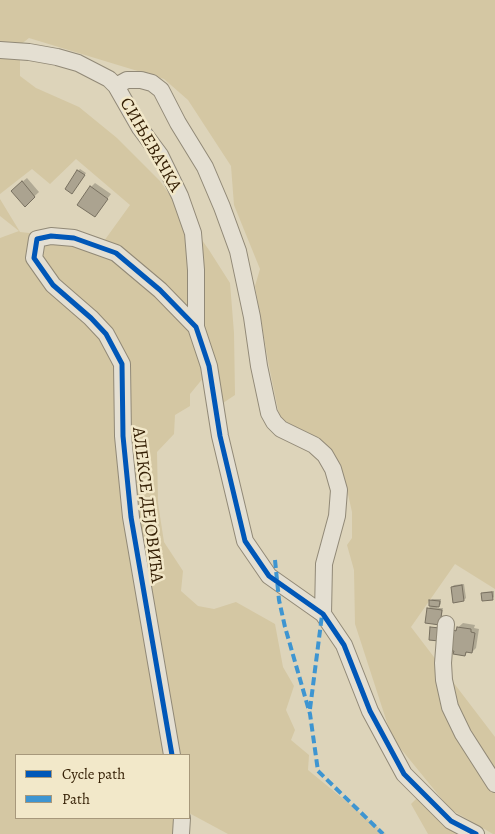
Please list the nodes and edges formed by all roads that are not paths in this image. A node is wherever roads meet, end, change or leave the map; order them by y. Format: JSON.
{"nodes":[{"id":1,"x":0,"y":50,"type":"edge"},
{"id":2,"x":116,"y":86,"type":"junction"},
{"id":3,"x":196,"y":326,"type":"junction"},
{"id":4,"x":322,"y":614,"type":"junction"},
{"id":5,"x":446,"y":624,"type":"dead end"},
{"id":6,"x":172,"y":754,"type":"edge"},
{"id":7,"x":495,"y":784,"type":"edge"},
{"id":8,"x":182,"y":819,"type":"edge"},
{"id":9,"x":181,"y":834,"type":"edge"},
{"id":10,"x":476,"y":834,"type":"edge"}],
"edges":[{"from":1,"to":2,"type":"street","name":"СИЊЕВАЧКА"},
{"from":2,"to":3,"type":"street","name":"СИЊЕВАЧКА"},
{"from":2,"to":4,"type":"street"},
{"from":3,"to":4,"type":"street","name":"АЛЕКСЕ ДЕЈОВИЋА"},
{"from":3,"to":6,"type":"street","name":"АЛЕКСЕ ДЕЈОВИЋА"},
{"from":4,"to":10,"type":"street","name":"АЛЕКСЕ ДЕЈОВИЋА"},
{"from":5,"to":7,"type":"street"},
{"from":8,"to":9,"type":"street"}]}
